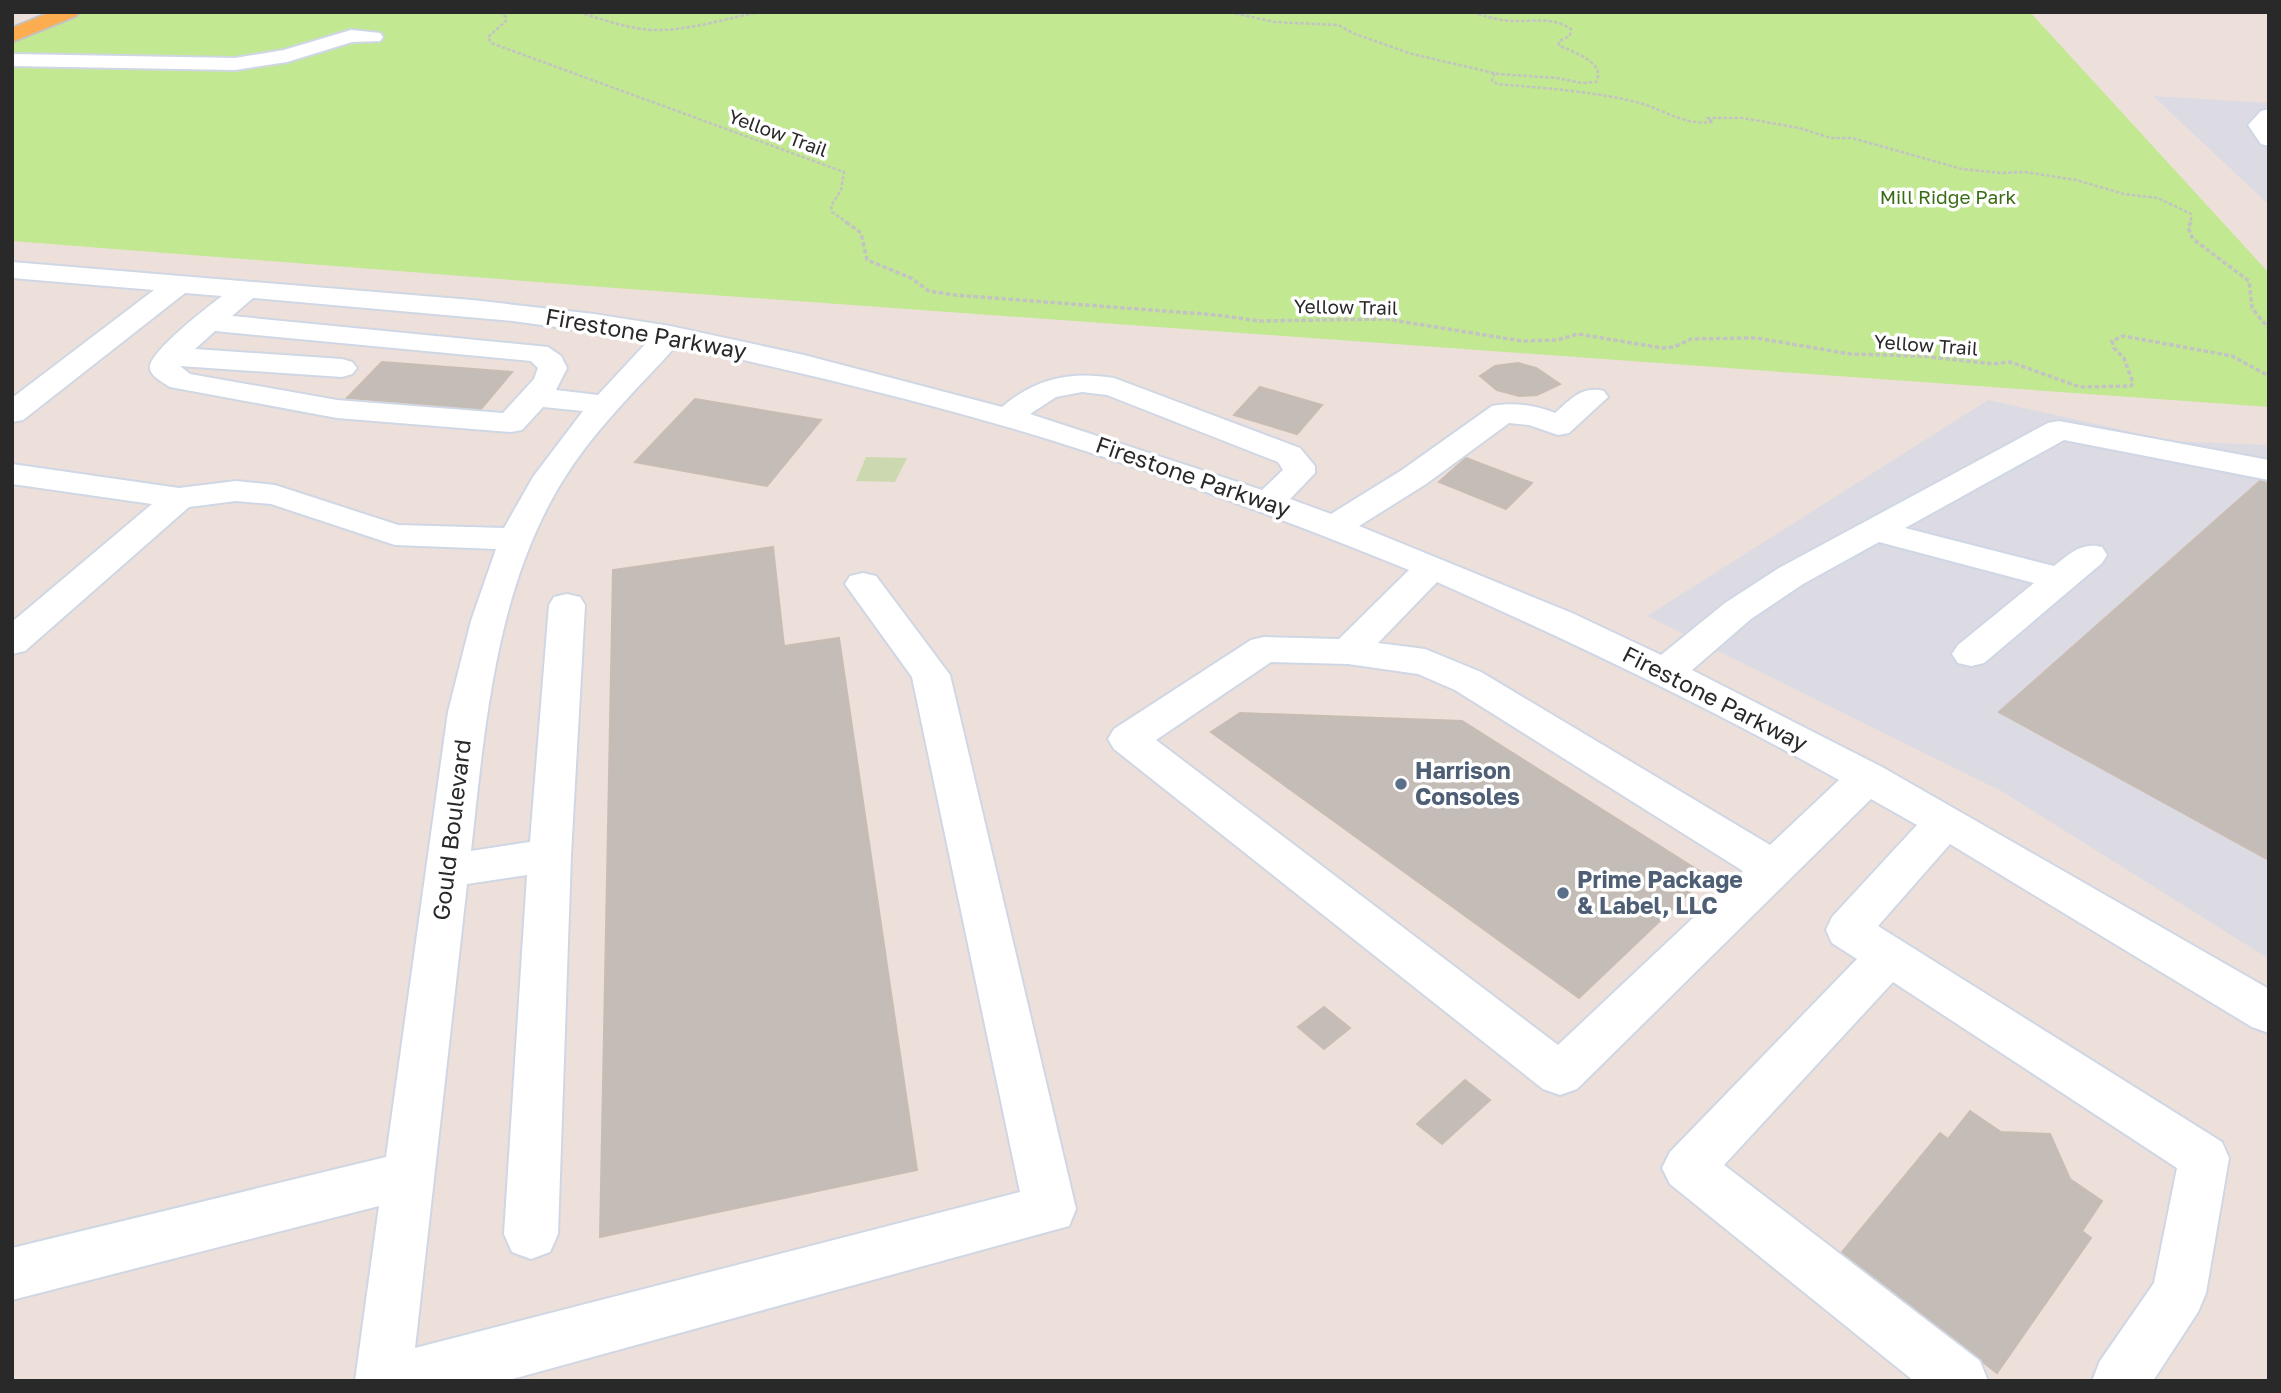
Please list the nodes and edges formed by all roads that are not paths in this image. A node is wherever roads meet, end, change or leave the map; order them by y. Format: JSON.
{"nodes":[{"id":1,"x":69,"y":12,"type":"edge"},
{"id":2,"x":12,"y":36,"type":"edge"},
{"id":3,"x":373,"y":37,"type":"dead end"},
{"id":4,"x":12,"y":60,"type":"edge"},
{"id":5,"x":2269,"y":116,"type":"edge"},
{"id":6,"x":2269,"y":139,"type":"edge"},
{"id":7,"x":12,"y":270,"type":"edge"},
{"id":8,"x":179,"y":284,"type":"junction"},
{"id":9,"x":247,"y":289,"type":"junction"},
{"id":10,"x":208,"y":322,"type":"junction"},
{"id":11,"x":670,"y":335,"type":"junction"},
{"id":12,"x":169,"y":356,"type":"junction"},
{"id":13,"x":304,"y":365,"type":"junction"},
{"id":14,"x":342,"y":368,"type":"dead end"},
{"id":15,"x":535,"y":397,"type":"junction"},
{"id":16,"x":1593,"y":397,"type":"dead end"},
{"id":17,"x":271,"y":398,"type":"junction"},
{"id":18,"x":607,"y":405,"type":"junction"},
{"id":19,"x":12,"y":413,"type":"edge"},
{"id":20,"x":1010,"y":416,"type":"junction"},
{"id":21,"x":2269,"y":470,"type":"edge"},
{"id":22,"x":12,"y":474,"type":"edge"},
{"id":23,"x":179,"y":498,"type":"junction"},
{"id":24,"x":1268,"y":502,"type":"junction"},
{"id":25,"x":1332,"y":528,"type":"junction"},
{"id":26,"x":1874,"y":530,"type":"junction"},
{"id":27,"x":517,"y":539,"type":"junction"},
{"id":28,"x":2090,"y":555,"type":"dead end"},
{"id":29,"x":1431,"y":568,"type":"junction"},
{"id":30,"x":2060,"y":579,"type":"junction"},
{"id":31,"x":863,"y":584,"type":"dead end"},
{"id":32,"x":566,"y":605,"type":"dead end"},
{"id":33,"x":12,"y":642,"type":"edge"},
{"id":34,"x":1348,"y":652,"type":"junction"},
{"id":35,"x":1971,"y":654,"type":"dead end"},
{"id":36,"x":1665,"y":672,"type":"junction"},
{"id":37,"x":1868,"y":777,"type":"junction"},
{"id":38,"x":1945,"y":821,"type":"junction"},
{"id":39,"x":550,"y":855,"type":"junction"},
{"id":40,"x":1773,"y":869,"type":"junction"},
{"id":41,"x":446,"y":871,"type":"junction"},
{"id":42,"x":1889,"y":956,"type":"junction"},
{"id":43,"x":2269,"y":1013,"type":"edge"},
{"id":44,"x":409,"y":1175,"type":"junction"},
{"id":45,"x":531,"y":1234,"type":"dead end"},
{"id":46,"x":12,"y":1273,"type":"edge"},
{"id":47,"x":383,"y":1381,"type":"edge"},
{"id":48,"x":398,"y":1381,"type":"edge"},
{"id":49,"x":1960,"y":1381,"type":"edge"},
{"id":50,"x":2120,"y":1381,"type":"edge"}],
"edges":[{"from":1,"to":2,"type":"main road"},
{"from":3,"to":4,"type":"street"},
{"from":5,"to":6,"type":"street"},
{"from":7,"to":8,"type":"street","name":"Firestone Parkway"},
{"from":8,"to":9,"type":"street","name":"Firestone Parkway"},
{"from":8,"to":19,"type":"street"},
{"from":9,"to":10,"type":"street"},
{"from":9,"to":11,"type":"street","name":"Firestone Parkway"},
{"from":10,"to":12,"type":"street"},
{"from":10,"to":15,"type":"street"},
{"from":11,"to":18,"type":"street","name":"Gould Boulevard"},
{"from":11,"to":20,"type":"street","name":"Firestone Parkway"},
{"from":12,"to":13,"type":"street"},
{"from":12,"to":17,"type":"street"},
{"from":13,"to":14,"type":"street"},
{"from":13,"to":17,"type":"street"},
{"from":15,"to":17,"type":"street"},
{"from":15,"to":18,"type":"street"},
{"from":16,"to":25,"type":"street"},
{"from":18,"to":27,"type":"street","name":"Gould Boulevard"},
{"from":20,"to":24,"type":"street","name":"Firestone Parkway"},
{"from":20,"to":24,"type":"street"},
{"from":21,"to":26,"type":"street"},
{"from":22,"to":23,"type":"street"},
{"from":23,"to":27,"type":"street"},
{"from":23,"to":33,"type":"street"},
{"from":24,"to":25,"type":"street","name":"Firestone Parkway"},
{"from":25,"to":29,"type":"street","name":"Firestone Parkway"},
{"from":26,"to":30,"type":"street"},
{"from":26,"to":36,"type":"street"},
{"from":27,"to":41,"type":"street","name":"Gould Boulevard"},
{"from":28,"to":30,"type":"street"},
{"from":29,"to":34,"type":"street"},
{"from":29,"to":36,"type":"street","name":"Firestone Parkway"},
{"from":30,"to":35,"type":"street"},
{"from":31,"to":48,"type":"street"},
{"from":32,"to":39,"type":"street"},
{"from":34,"to":40,"type":"street"},
{"from":34,"to":40,"type":"street"},
{"from":36,"to":37,"type":"street","name":"Firestone Parkway"},
{"from":37,"to":38,"type":"street","name":"Firestone Parkway"},
{"from":37,"to":40,"type":"street"},
{"from":38,"to":42,"type":"street"},
{"from":38,"to":43,"type":"street","name":"Firestone Parkway"},
{"from":39,"to":41,"type":"street"},
{"from":39,"to":45,"type":"street"},
{"from":41,"to":44,"type":"street","name":"Gould Boulevard"},
{"from":42,"to":49,"type":"street"},
{"from":42,"to":50,"type":"street"},
{"from":44,"to":46,"type":"street"},
{"from":44,"to":47,"type":"street","name":"Gould Boulevard"}]}
